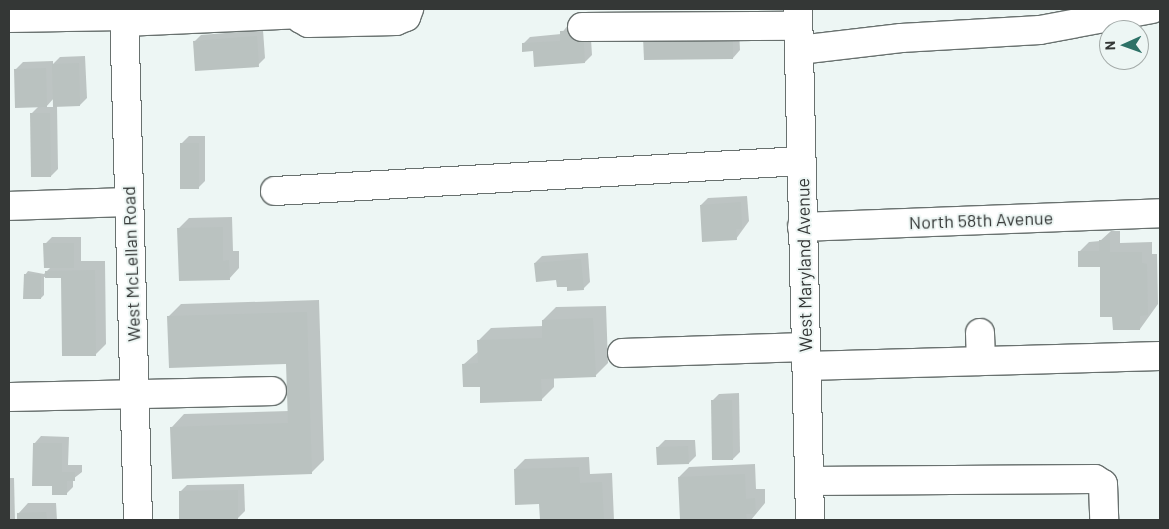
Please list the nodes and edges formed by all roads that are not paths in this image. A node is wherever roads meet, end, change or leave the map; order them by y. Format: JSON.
{"nodes":[{"id":1,"x":409,"y":9,"type":"edge"},
{"id":2,"x":1152,"y":9,"type":"edge"},
{"id":3,"x":297,"y":11,"type":"edge"},
{"id":4,"x":124,"y":16,"type":"edge"},
{"id":5,"x":9,"y":18,"type":"edge"},
{"id":6,"x":582,"y":27,"type":"dead end"},
{"id":7,"x":798,"y":28,"type":"edge"},
{"id":8,"x":801,"y":162,"type":"junction"},
{"id":9,"x":274,"y":191,"type":"dead end"},
{"id":10,"x":129,"y":202,"type":"junction"},
{"id":11,"x":9,"y":206,"type":"edge"},
{"id":12,"x":1160,"y":213,"type":"edge"},
{"id":13,"x":802,"y":226,"type":"junction"},
{"id":14,"x":980,"y":333,"type":"dead end"},
{"id":15,"x":622,"y":353,"type":"dead end"},
{"id":16,"x":1160,"y":356,"type":"edge"},
{"id":17,"x":806,"y":357,"type":"junction"},
{"id":18,"x":981,"y":361,"type":"junction"},
{"id":19,"x":272,"y":391,"type":"dead end"},
{"id":20,"x":135,"y":394,"type":"junction"},
{"id":21,"x":9,"y":397,"type":"edge"},
{"id":22,"x":809,"y":481,"type":"junction"},
{"id":23,"x":138,"y":520,"type":"edge"},
{"id":24,"x":810,"y":520,"type":"edge"},
{"id":25,"x":1104,"y":520,"type":"edge"}],
"edges":[{"from":1,"to":3,"type":"street"},
{"from":2,"to":7,"type":"street"},
{"from":3,"to":4,"type":"street"},
{"from":4,"to":5,"type":"street"},
{"from":4,"to":10,"type":"street","name":"West McLellan Road"},
{"from":6,"to":7,"type":"street"},
{"from":7,"to":8,"type":"street","name":"West Maryland Avenue"},
{"from":8,"to":9,"type":"street"},
{"from":8,"to":13,"type":"street","name":"West Maryland Avenue"},
{"from":10,"to":11,"type":"street"},
{"from":10,"to":20,"type":"street","name":"West McLellan Road"},
{"from":12,"to":13,"type":"street","name":"North 58th Avenue"},
{"from":13,"to":17,"type":"street","name":"West Maryland Avenue"},
{"from":14,"to":18,"type":"street"},
{"from":15,"to":17,"type":"street"},
{"from":16,"to":18,"type":"street"},
{"from":17,"to":18,"type":"street"},
{"from":17,"to":22,"type":"street","name":"West Maryland Avenue"},
{"from":19,"to":20,"type":"street"},
{"from":20,"to":21,"type":"street"},
{"from":20,"to":23,"type":"street","name":"West McLellan Road"},
{"from":22,"to":24,"type":"street","name":"West Maryland Avenue"},
{"from":22,"to":25,"type":"street"}]}
